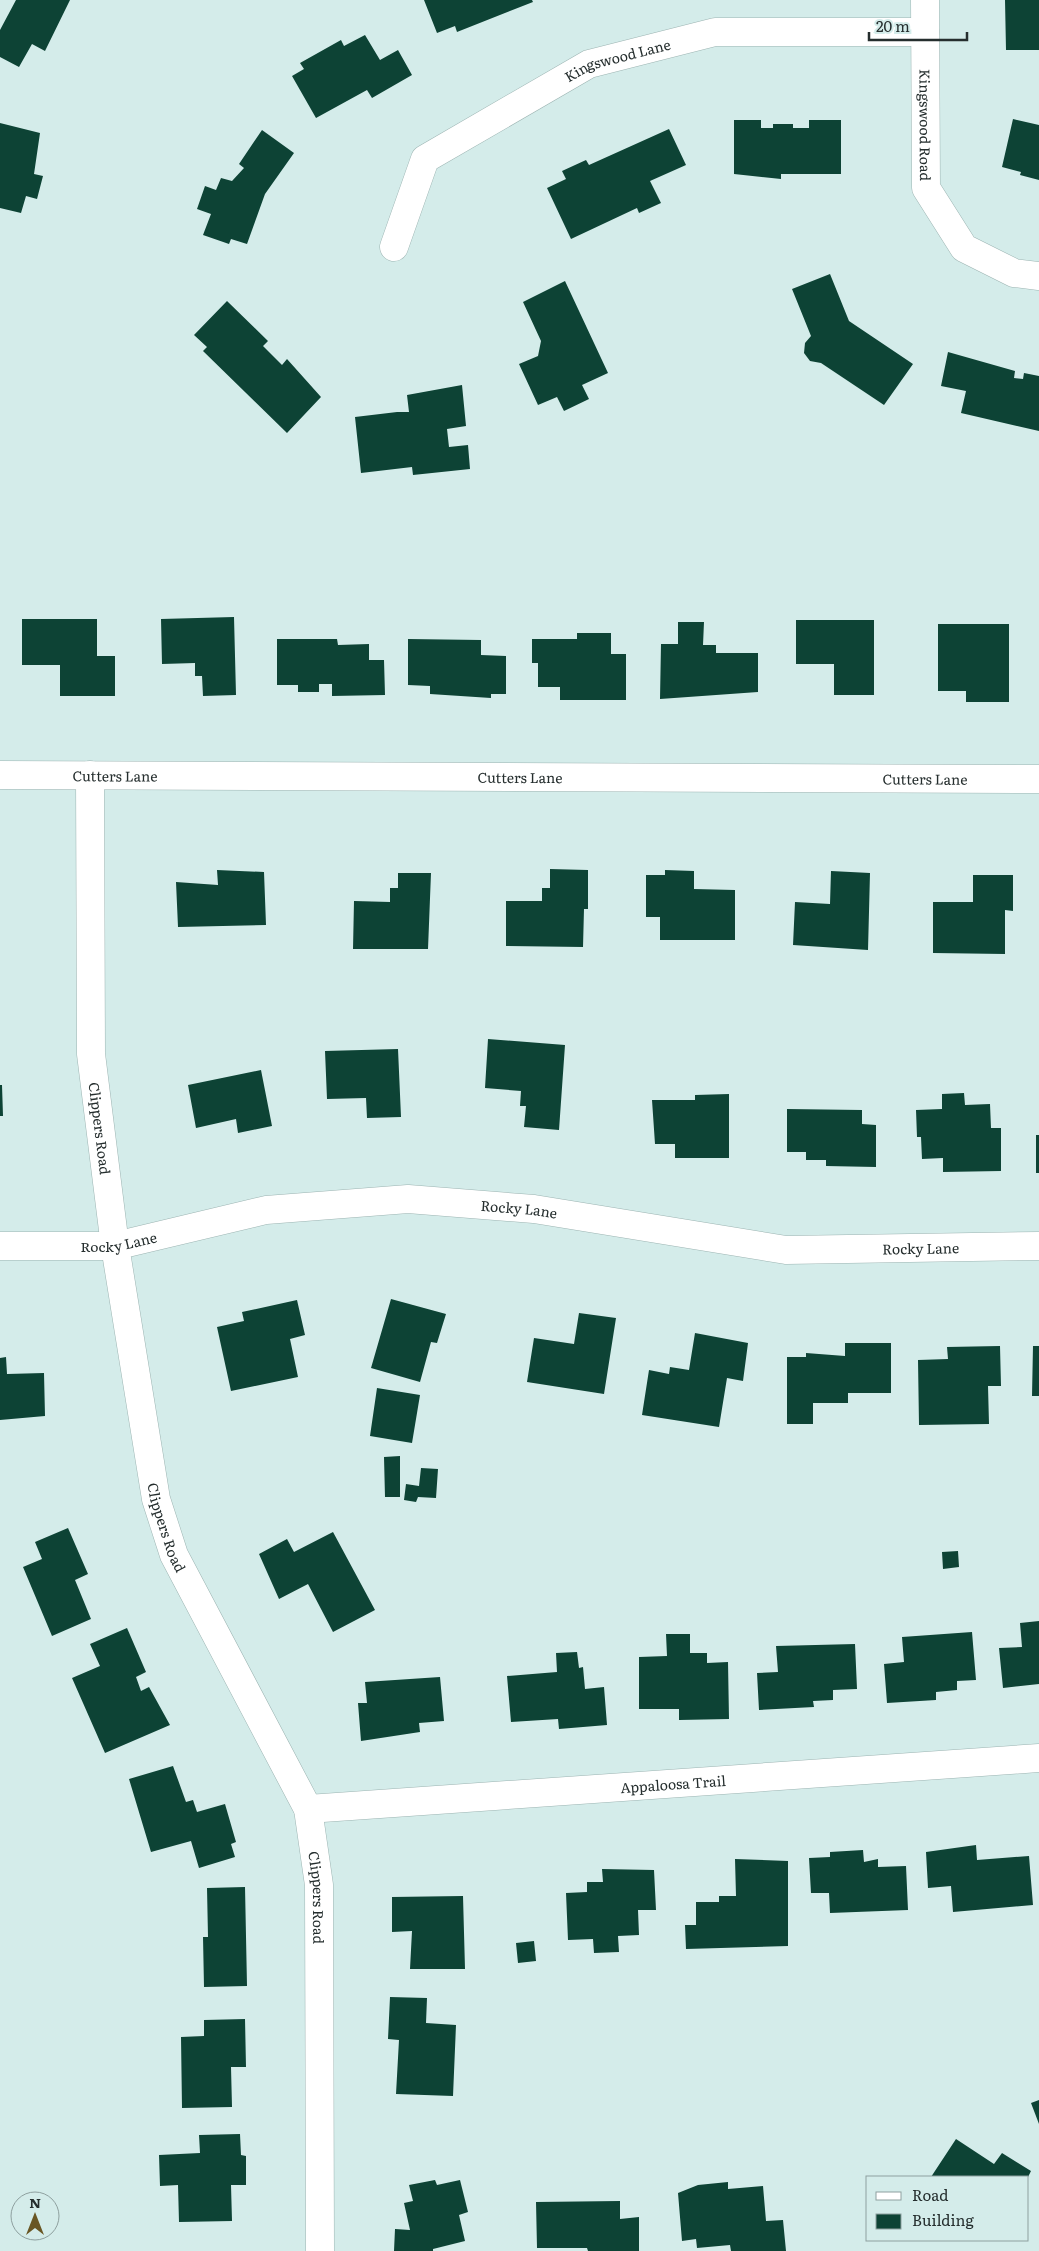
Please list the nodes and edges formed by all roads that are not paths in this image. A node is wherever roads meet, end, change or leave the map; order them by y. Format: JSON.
{"nodes":[{"id":1,"x":925,"y":0,"type":"edge"},
{"id":2,"x":925,"y":32,"type":"junction"},
{"id":3,"x":394,"y":247,"type":"dead end"},
{"id":4,"x":1039,"y":276,"type":"edge"},
{"id":5,"x":0,"y":775,"type":"edge"},
{"id":6,"x":90,"y":775,"type":"junction"},
{"id":7,"x":1039,"y":779,"type":"edge"},
{"id":8,"x":0,"y":1246,"type":"edge"},
{"id":9,"x":115,"y":1246,"type":"junction"},
{"id":10,"x":1039,"y":1246,"type":"edge"},
{"id":11,"x":1039,"y":1758,"type":"edge"},
{"id":12,"x":308,"y":1809,"type":"junction"},
{"id":13,"x":320,"y":2251,"type":"edge"}],
"edges":[{"from":1,"to":2,"type":"street","name":"Kingswood Road"},
{"from":2,"to":3,"type":"street","name":"Kingswood Lane"},
{"from":2,"to":4,"type":"street","name":"Kingswood Road"},
{"from":5,"to":6,"type":"street","name":"Cutters Lane"},
{"from":6,"to":7,"type":"street","name":"Cutters Lane"},
{"from":6,"to":9,"type":"street","name":"Clippers Road"},
{"from":8,"to":9,"type":"street","name":"Rocky Lane"},
{"from":9,"to":10,"type":"street","name":"Rocky Lane"},
{"from":9,"to":12,"type":"street","name":"Clippers Road"},
{"from":11,"to":12,"type":"street","name":"Appaloosa Trail"},
{"from":12,"to":13,"type":"street","name":"Clippers Road"}]}
